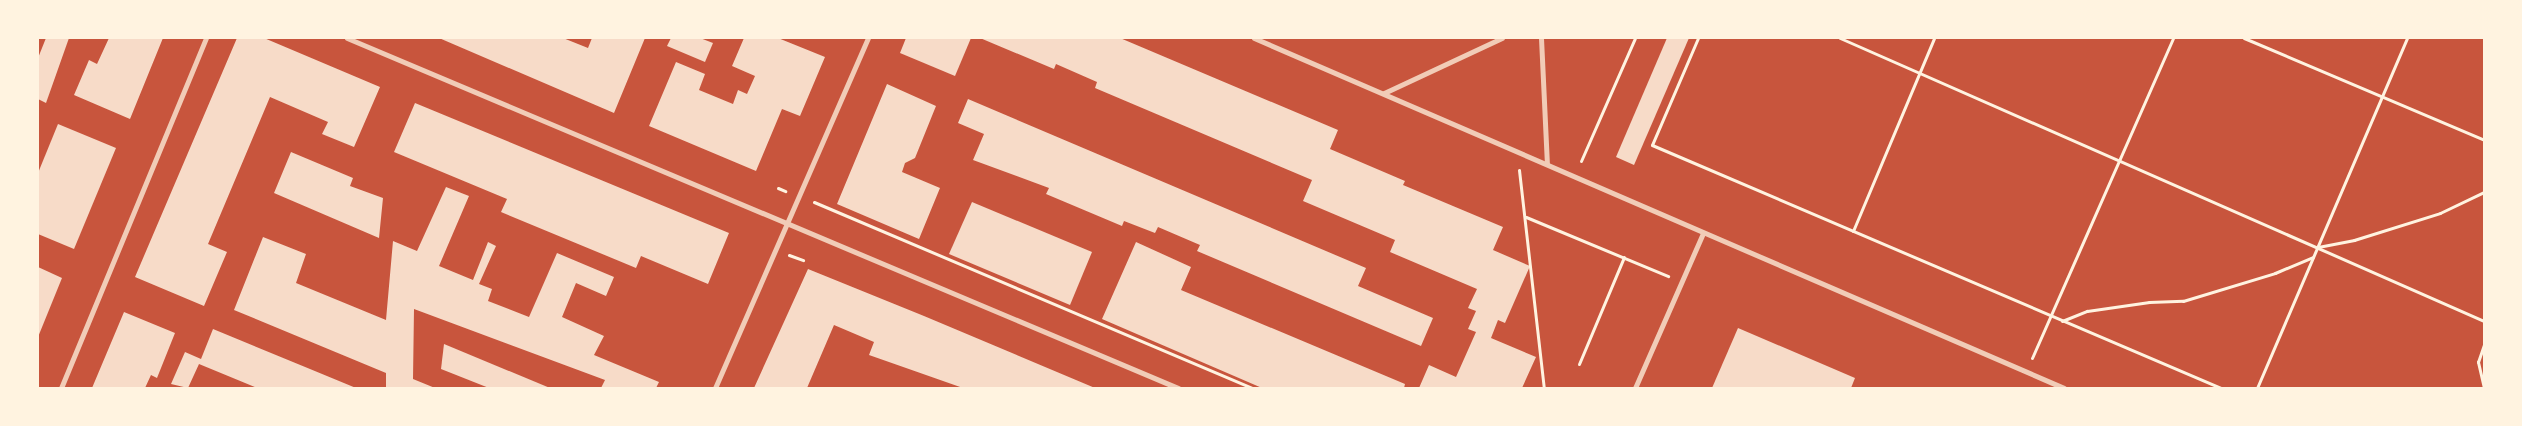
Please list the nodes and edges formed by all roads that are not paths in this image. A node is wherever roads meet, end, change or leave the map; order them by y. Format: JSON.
{"nodes":[{"id":1,"x":206,"y":38,"type":"edge"},
{"id":2,"x":347,"y":38,"type":"edge"},
{"id":3,"x":868,"y":38,"type":"edge"},
{"id":4,"x":1254,"y":38,"type":"edge"},
{"id":5,"x":1502,"y":38,"type":"edge"},
{"id":6,"x":1542,"y":38,"type":"edge"},
{"id":7,"x":1384,"y":93,"type":"junction"},
{"id":8,"x":1547,"y":164,"type":"junction"},
{"id":9,"x":788,"y":223,"type":"junction"},
{"id":10,"x":1704,"y":233,"type":"junction"},
{"id":11,"x":61,"y":388,"type":"edge"},
{"id":12,"x":715,"y":388,"type":"edge"},
{"id":13,"x":1178,"y":388,"type":"edge"},
{"id":14,"x":1635,"y":388,"type":"edge"},
{"id":15,"x":2064,"y":388,"type":"edge"}],
"edges":[{"from":1,"to":11,"type":"street"},
{"from":2,"to":9,"type":"street"},
{"from":3,"to":9,"type":"street"},
{"from":4,"to":7,"type":"street"},
{"from":5,"to":7,"type":"street"},
{"from":6,"to":8,"type":"street"},
{"from":7,"to":8,"type":"street"},
{"from":8,"to":10,"type":"street"},
{"from":9,"to":12,"type":"street"},
{"from":9,"to":13,"type":"street"},
{"from":10,"to":14,"type":"street"},
{"from":10,"to":15,"type":"street"}]}
